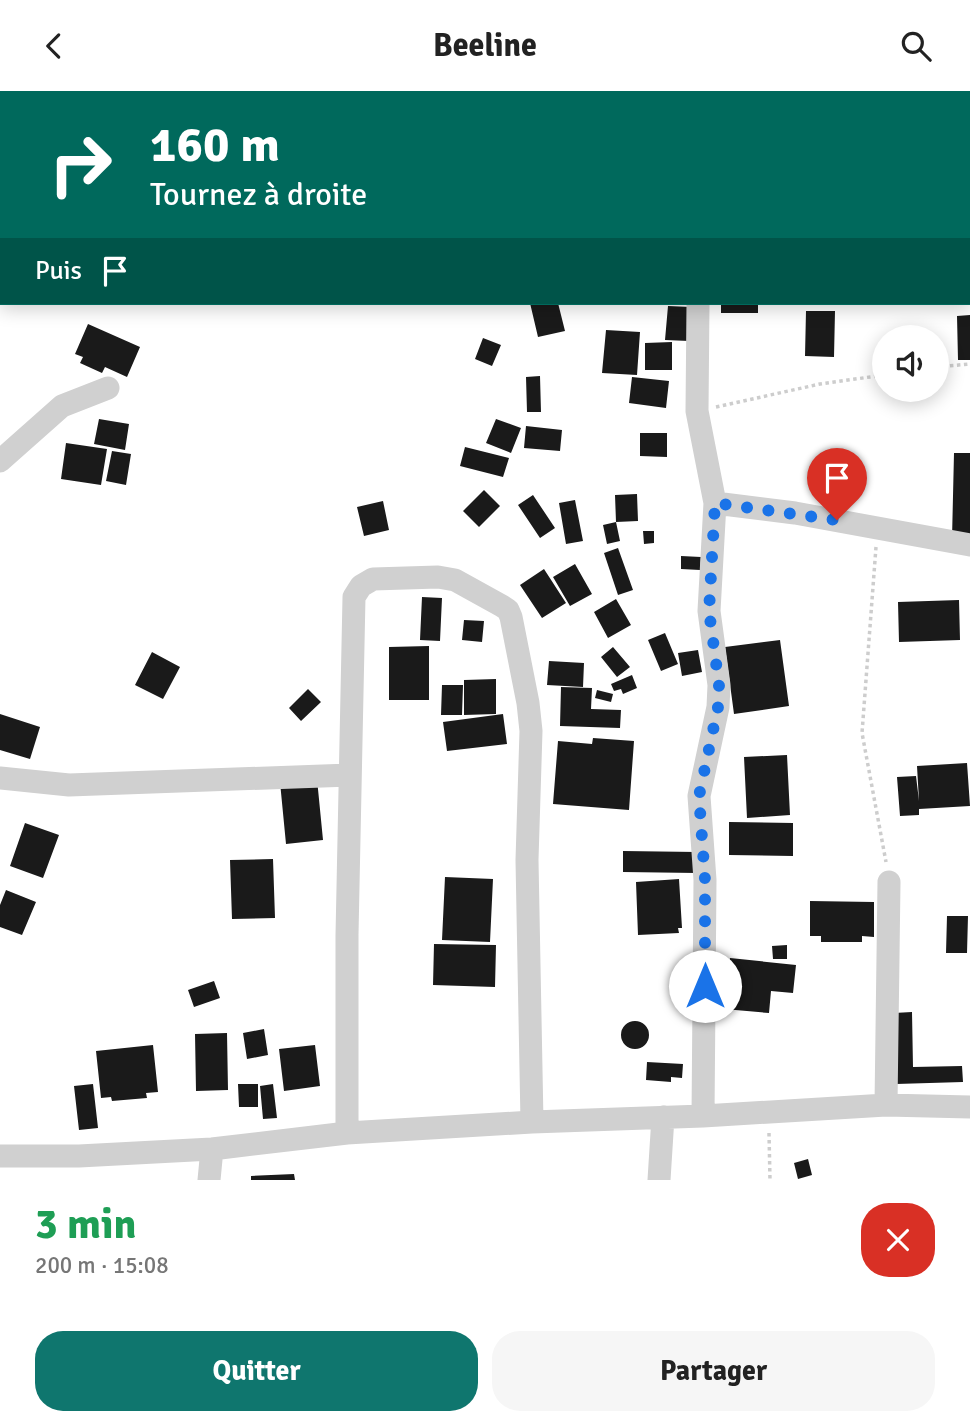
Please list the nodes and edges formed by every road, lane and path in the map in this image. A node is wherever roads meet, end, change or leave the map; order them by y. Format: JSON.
{"nodes":[{"id":1,"x":698,"y":305,"type":"edge"},
{"id":2,"x":970,"y":365,"type":"edge"},
{"id":3,"x":949,"y":366,"type":"edge"},
{"id":4,"x":872,"y":377,"type":"edge"},
{"id":5,"x":108,"y":388,"type":"dead end"},
{"id":6,"x":697,"y":411,"type":"junction"},
{"id":7,"x":0,"y":461,"type":"edge"},
{"id":8,"x":715,"y":503,"type":"junction"},
{"id":9,"x":880,"y":528,"type":"junction"},
{"id":10,"x":970,"y":545,"type":"edge"},
{"id":11,"x":351,"y":775,"type":"junction"},
{"id":12,"x":0,"y":778,"type":"edge"},
{"id":13,"x":889,"y":882,"type":"joint"},
{"id":14,"x":886,"y":1105,"type":"junction"},
{"id":15,"x":970,"y":1107,"type":"edge"},
{"id":16,"x":769,"y":1112,"type":"junction"},
{"id":17,"x":703,"y":1116,"type":"junction"},
{"id":18,"x":663,"y":1118,"type":"junction"},
{"id":19,"x":531,"y":1122,"type":"junction"},
{"id":20,"x":347,"y":1133,"type":"junction"},
{"id":21,"x":212,"y":1149,"type":"junction"},
{"id":22,"x":0,"y":1156,"type":"edge"},
{"id":23,"x":209,"y":1180,"type":"edge"},
{"id":24,"x":659,"y":1180,"type":"edge"},
{"id":25,"x":770,"y":1180,"type":"edge"}],
"edges":[{"from":1,"to":6,"type":"street"},
{"from":2,"to":3,"type":"path"},
{"from":4,"to":6,"type":"path"},
{"from":5,"to":7,"type":"street"},
{"from":6,"to":8,"type":"street"},
{"from":8,"to":9,"type":"street"},
{"from":8,"to":17,"type":"street"},
{"from":9,"to":10,"type":"street"},
{"from":9,"to":13,"type":"path"},
{"from":11,"to":12,"type":"street"},
{"from":11,"to":19,"type":"street"},
{"from":11,"to":20,"type":"street"},
{"from":13,"to":14,"type":"street"},
{"from":14,"to":15,"type":"street"},
{"from":14,"to":16,"type":"street"},
{"from":16,"to":17,"type":"street"},
{"from":16,"to":25,"type":"path"},
{"from":17,"to":18,"type":"street"},
{"from":18,"to":19,"type":"street"},
{"from":18,"to":24,"type":"street"},
{"from":19,"to":20,"type":"street"},
{"from":20,"to":21,"type":"street"},
{"from":21,"to":22,"type":"street"},
{"from":21,"to":23,"type":"street"}]}
